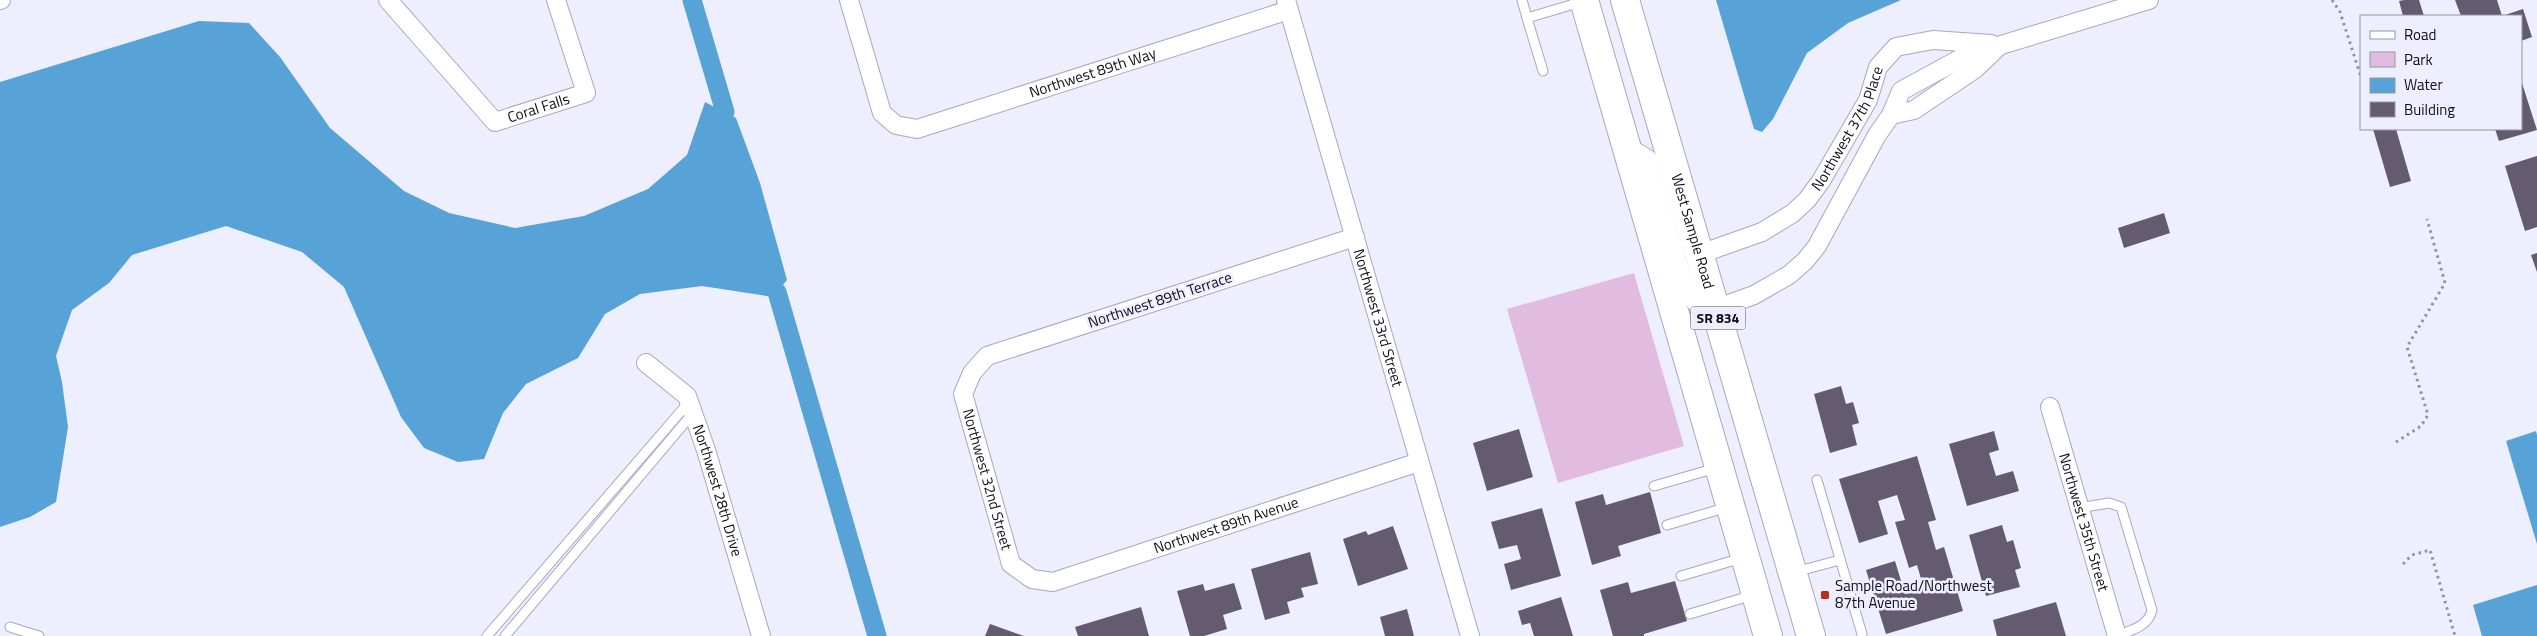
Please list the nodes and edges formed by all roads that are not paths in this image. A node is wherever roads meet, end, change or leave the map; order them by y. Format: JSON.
{"nodes":[{"id":1,"x":388,"y":0,"type":"edge"},
{"id":2,"x":556,"y":0,"type":"edge"},
{"id":3,"x":849,"y":0,"type":"edge"},
{"id":4,"x":1522,"y":0,"type":"edge"},
{"id":5,"x":1625,"y":0,"type":"edge"},
{"id":6,"x":2149,"y":0,"type":"edge"},
{"id":7,"x":1584,"y":1,"type":"edge"},
{"id":8,"x":1288,"y":5,"type":"edge"},
{"id":9,"x":1527,"y":18,"type":"junction"},
{"id":10,"x":2002,"y":44,"type":"junction"},
{"id":11,"x":1543,"y":71,"type":"dead end"},
{"id":12,"x":1868,"y":100,"type":"junction"},
{"id":13,"x":1892,"y":115,"type":"junction"},
{"id":14,"x":1626,"y":146,"type":"junction"},
{"id":15,"x":1355,"y":237,"type":"junction"},
{"id":16,"x":1700,"y":254,"type":"junction"},
{"id":17,"x":1715,"y":309,"type":"junction"},
{"id":18,"x":646,"y":363,"type":"dead end"},
{"id":19,"x":972,"y":373,"type":"joint"},
{"id":20,"x":2050,"y":407,"type":"dead end"},
{"id":21,"x":691,"y":408,"type":"junction"},
{"id":22,"x":1419,"y":462,"type":"junction"},
{"id":23,"x":1719,"y":467,"type":"junction"},
{"id":24,"x":1817,"y":480,"type":"dead end"},
{"id":25,"x":1654,"y":486,"type":"dead end"},
{"id":26,"x":1731,"y":507,"type":"junction"},
{"id":27,"x":2080,"y":508,"type":"junction"},
{"id":28,"x":1666,"y":526,"type":"dead end"},
{"id":29,"x":1745,"y":557,"type":"junction"},
{"id":30,"x":1840,"y":560,"type":"junction"},
{"id":31,"x":1792,"y":572,"type":"junction"},
{"id":32,"x":1681,"y":576,"type":"dead end"},
{"id":33,"x":1032,"y":579,"type":"joint"},
{"id":34,"x":1756,"y":594,"type":"junction"},
{"id":35,"x":1690,"y":614,"type":"dead end"},
{"id":36,"x":10,"y":627,"type":"dead end"},
{"id":37,"x":1862,"y":634,"type":"dead end"},
{"id":38,"x":38,"y":636,"type":"edge"},
{"id":39,"x":487,"y":636,"type":"edge"},
{"id":40,"x":506,"y":636,"type":"edge"},
{"id":41,"x":761,"y":636,"type":"edge"},
{"id":42,"x":1470,"y":636,"type":"edge"},
{"id":43,"x":1768,"y":636,"type":"edge"},
{"id":44,"x":1810,"y":636,"type":"edge"},
{"id":45,"x":2117,"y":636,"type":"edge"}],
"edges":[{"from":1,"to":2,"type":"street","name":"Coral Falls"},
{"from":3,"to":8,"type":"street","name":"Northwest 89th Way"},
{"from":4,"to":9,"type":"lane"},
{"from":5,"to":16,"type":"main road","name":"West Sample Road","number":"SR 834"},
{"from":6,"to":10,"type":"street","name":"Northwest 37th Place"},
{"from":7,"to":9,"type":"lane"},
{"from":7,"to":14,"type":"main road","number":"SR 834"},
{"from":8,"to":15,"type":"street","name":"Northwest 33rd Street"},
{"from":9,"to":11,"type":"lane"},
{"from":10,"to":12,"type":"street","name":"Northwest 37th Place"},
{"from":10,"to":13,"type":"street","name":"Northwest 37th Place"},
{"from":12,"to":13,"type":"street"},
{"from":12,"to":16,"type":"street","name":"Northwest 37th Place"},
{"from":13,"to":17,"type":"street","name":"Northwest 37th Place"},
{"from":14,"to":17,"type":"street"},
{"from":14,"to":23,"type":"main road","number":"SR 834"},
{"from":15,"to":19,"type":"street","name":"Northwest 89th Terrace"},
{"from":15,"to":22,"type":"street","name":"Northwest 33rd Street"},
{"from":16,"to":17,"type":"main road","name":"West Sample Road","number":"SR 834"},
{"from":17,"to":31,"type":"main road","name":"West Sample Road","number":"SR 834"},
{"from":18,"to":21,"type":"street","name":"Northwest 28th Drive"},
{"from":19,"to":33,"type":"street","name":"Northwest 32nd Street"},
{"from":20,"to":27,"type":"street","name":"Northwest 35th Street"},
{"from":21,"to":39,"type":"lane"},
{"from":21,"to":40,"type":"lane"},
{"from":21,"to":41,"type":"street","name":"Northwest 28th Drive"},
{"from":22,"to":33,"type":"street","name":"Northwest 89th Avenue"},
{"from":22,"to":42,"type":"street","name":"Northwest 33rd Street"},
{"from":23,"to":25,"type":"lane"},
{"from":23,"to":26,"type":"main road","number":"SR 834"},
{"from":24,"to":30,"type":"lane"},
{"from":26,"to":28,"type":"lane"},
{"from":26,"to":29,"type":"main road","number":"SR 834"},
{"from":27,"to":45,"type":"street","name":"Northwest 35th Street"},
{"from":27,"to":45,"type":"lane"},
{"from":29,"to":32,"type":"lane"},
{"from":29,"to":34,"type":"main road","number":"SR 834"},
{"from":30,"to":31,"type":"lane"},
{"from":30,"to":37,"type":"lane"},
{"from":31,"to":44,"type":"main road","name":"West Sample Road","number":"SR 834"},
{"from":34,"to":35,"type":"lane"},
{"from":34,"to":43,"type":"main road","number":"SR 834"},
{"from":36,"to":38,"type":"lane"}]}
